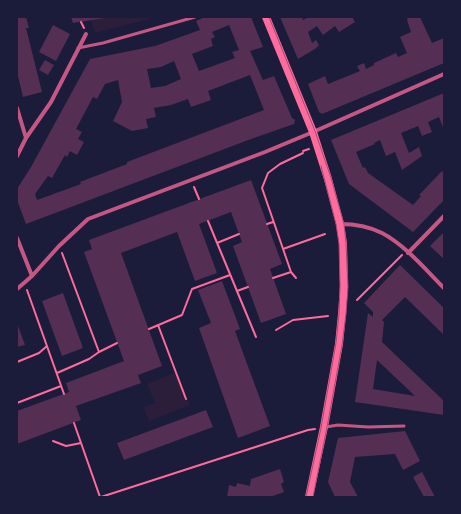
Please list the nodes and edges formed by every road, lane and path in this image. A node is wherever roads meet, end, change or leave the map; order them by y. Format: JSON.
{"nodes":[{"id":1,"x":195,"y":17,"type":"edge"},
{"id":2,"x":266,"y":17,"type":"edge"},
{"id":3,"x":86,"y":34,"type":"dead end"},
{"id":4,"x":78,"y":48,"type":"junction"},
{"id":5,"x":444,"y":74,"type":"edge"},
{"id":6,"x":17,"y":108,"type":"edge"},
{"id":7,"x":313,"y":132,"type":"junction"},
{"id":8,"x":26,"y":138,"type":"junction"},
{"id":9,"x":303,"y":153,"type":"dead end"},
{"id":10,"x":17,"y":156,"type":"edge"},
{"id":11,"x":191,"y":180,"type":"junction"},
{"id":12,"x":199,"y":199,"type":"dead end"},
{"id":13,"x":444,"y":216,"type":"edge"},
{"id":14,"x":208,"y":221,"type":"dead end"},
{"id":15,"x":273,"y":222,"type":"junction"},
{"id":16,"x":267,"y":224,"type":"dead end"},
{"id":17,"x":340,"y":224,"type":"junction"},
{"id":18,"x":239,"y":234,"type":"dead end"},
{"id":19,"x":325,"y":234,"type":"dead end"},
{"id":20,"x":17,"y":238,"type":"edge"},
{"id":21,"x":216,"y":242,"type":"junction"},
{"id":22,"x":59,"y":246,"type":"junction"},
{"id":23,"x":283,"y":250,"type":"junction"},
{"id":24,"x":407,"y":252,"type":"junction"},
{"id":25,"x":291,"y":272,"type":"junction"},
{"id":26,"x":230,"y":275,"type":"junction"},
{"id":27,"x":32,"y":276,"type":"junction"},
{"id":28,"x":273,"y":278,"type":"dead end"},
{"id":29,"x":296,"y":278,"type":"dead end"},
{"id":30,"x":24,"y":284,"type":"junction"},
{"id":31,"x":248,"y":287,"type":"dead end"},
{"id":32,"x":444,"y":288,"type":"edge"},
{"id":33,"x":17,"y":290,"type":"edge"},
{"id":34,"x":236,"y":291,"type":"junction"},
{"id":35,"x":357,"y":300,"type":"dead end"},
{"id":36,"x":328,"y":316,"type":"dead end"},
{"id":37,"x":158,"y":325,"type":"junction"},
{"id":38,"x":149,"y":329,"type":"dead end"},
{"id":39,"x":276,"y":330,"type":"dead end"},
{"id":40,"x":256,"y":337,"type":"dead end"},
{"id":41,"x":117,"y":343,"type":"dead end"},
{"id":42,"x":47,"y":346,"type":"junction"},
{"id":43,"x":99,"y":352,"type":"junction"},
{"id":44,"x":17,"y":362,"type":"edge"},
{"id":45,"x":57,"y":373,"type":"junction"},
{"id":46,"x":62,"y":386,"type":"junction"},
{"id":47,"x":64,"y":394,"type":"dead end"},
{"id":48,"x":186,"y":399,"type":"dead end"},
{"id":49,"x":17,"y":403,"type":"edge"},
{"id":50,"x":74,"y":423,"type":"dead end"},
{"id":51,"x":404,"y":426,"type":"dead end"},
{"id":52,"x":324,"y":427,"type":"junction"},
{"id":53,"x":53,"y":441,"type":"dead end"},
{"id":54,"x":81,"y":443,"type":"junction"},
{"id":55,"x":100,"y":497,"type":"edge"},
{"id":56,"x":309,"y":497,"type":"edge"}],
"edges":[{"from":1,"to":4,"type":"lane"},
{"from":2,"to":7,"type":"main road"},
{"from":3,"to":4,"type":"street"},
{"from":4,"to":8,"type":"street"},
{"from":5,"to":7,"type":"street"},
{"from":6,"to":8,"type":"street"},
{"from":7,"to":11,"type":"street"},
{"from":7,"to":17,"type":"main road"},
{"from":8,"to":10,"type":"street"},
{"from":9,"to":15,"type":"path"},
{"from":11,"to":12,"type":"path"},
{"from":11,"to":22,"type":"street"},
{"from":13,"to":24,"type":"street"},
{"from":14,"to":21,"type":"path"},
{"from":15,"to":16,"type":"path"},
{"from":15,"to":23,"type":"path"},
{"from":17,"to":24,"type":"street"},
{"from":17,"to":52,"type":"main road"},
{"from":18,"to":21,"type":"path"},
{"from":19,"to":23,"type":"path"},
{"from":20,"to":27,"type":"street"},
{"from":21,"to":26,"type":"path"},
{"from":22,"to":27,"type":"street"},
{"from":22,"to":43,"type":"path"},
{"from":23,"to":25,"type":"path"},
{"from":24,"to":32,"type":"street"},
{"from":24,"to":35,"type":"path"},
{"from":25,"to":28,"type":"path"},
{"from":25,"to":29,"type":"path"},
{"from":26,"to":34,"type":"path"},
{"from":26,"to":37,"type":"path"},
{"from":27,"to":30,"type":"street"},
{"from":30,"to":33,"type":"street"},
{"from":30,"to":42,"type":"path"},
{"from":31,"to":34,"type":"path"},
{"from":34,"to":40,"type":"path"},
{"from":36,"to":39,"type":"path"},
{"from":37,"to":38,"type":"path"},
{"from":37,"to":48,"type":"path"},
{"from":41,"to":43,"type":"path"},
{"from":42,"to":44,"type":"path"},
{"from":42,"to":45,"type":"path"},
{"from":43,"to":45,"type":"path"},
{"from":45,"to":46,"type":"path"},
{"from":46,"to":47,"type":"path"},
{"from":46,"to":49,"type":"path"},
{"from":50,"to":54,"type":"path"},
{"from":51,"to":52,"type":"lane"},
{"from":52,"to":55,"type":"path"},
{"from":52,"to":56,"type":"main road"},
{"from":53,"to":54,"type":"path"},
{"from":54,"to":55,"type":"path"}]}
